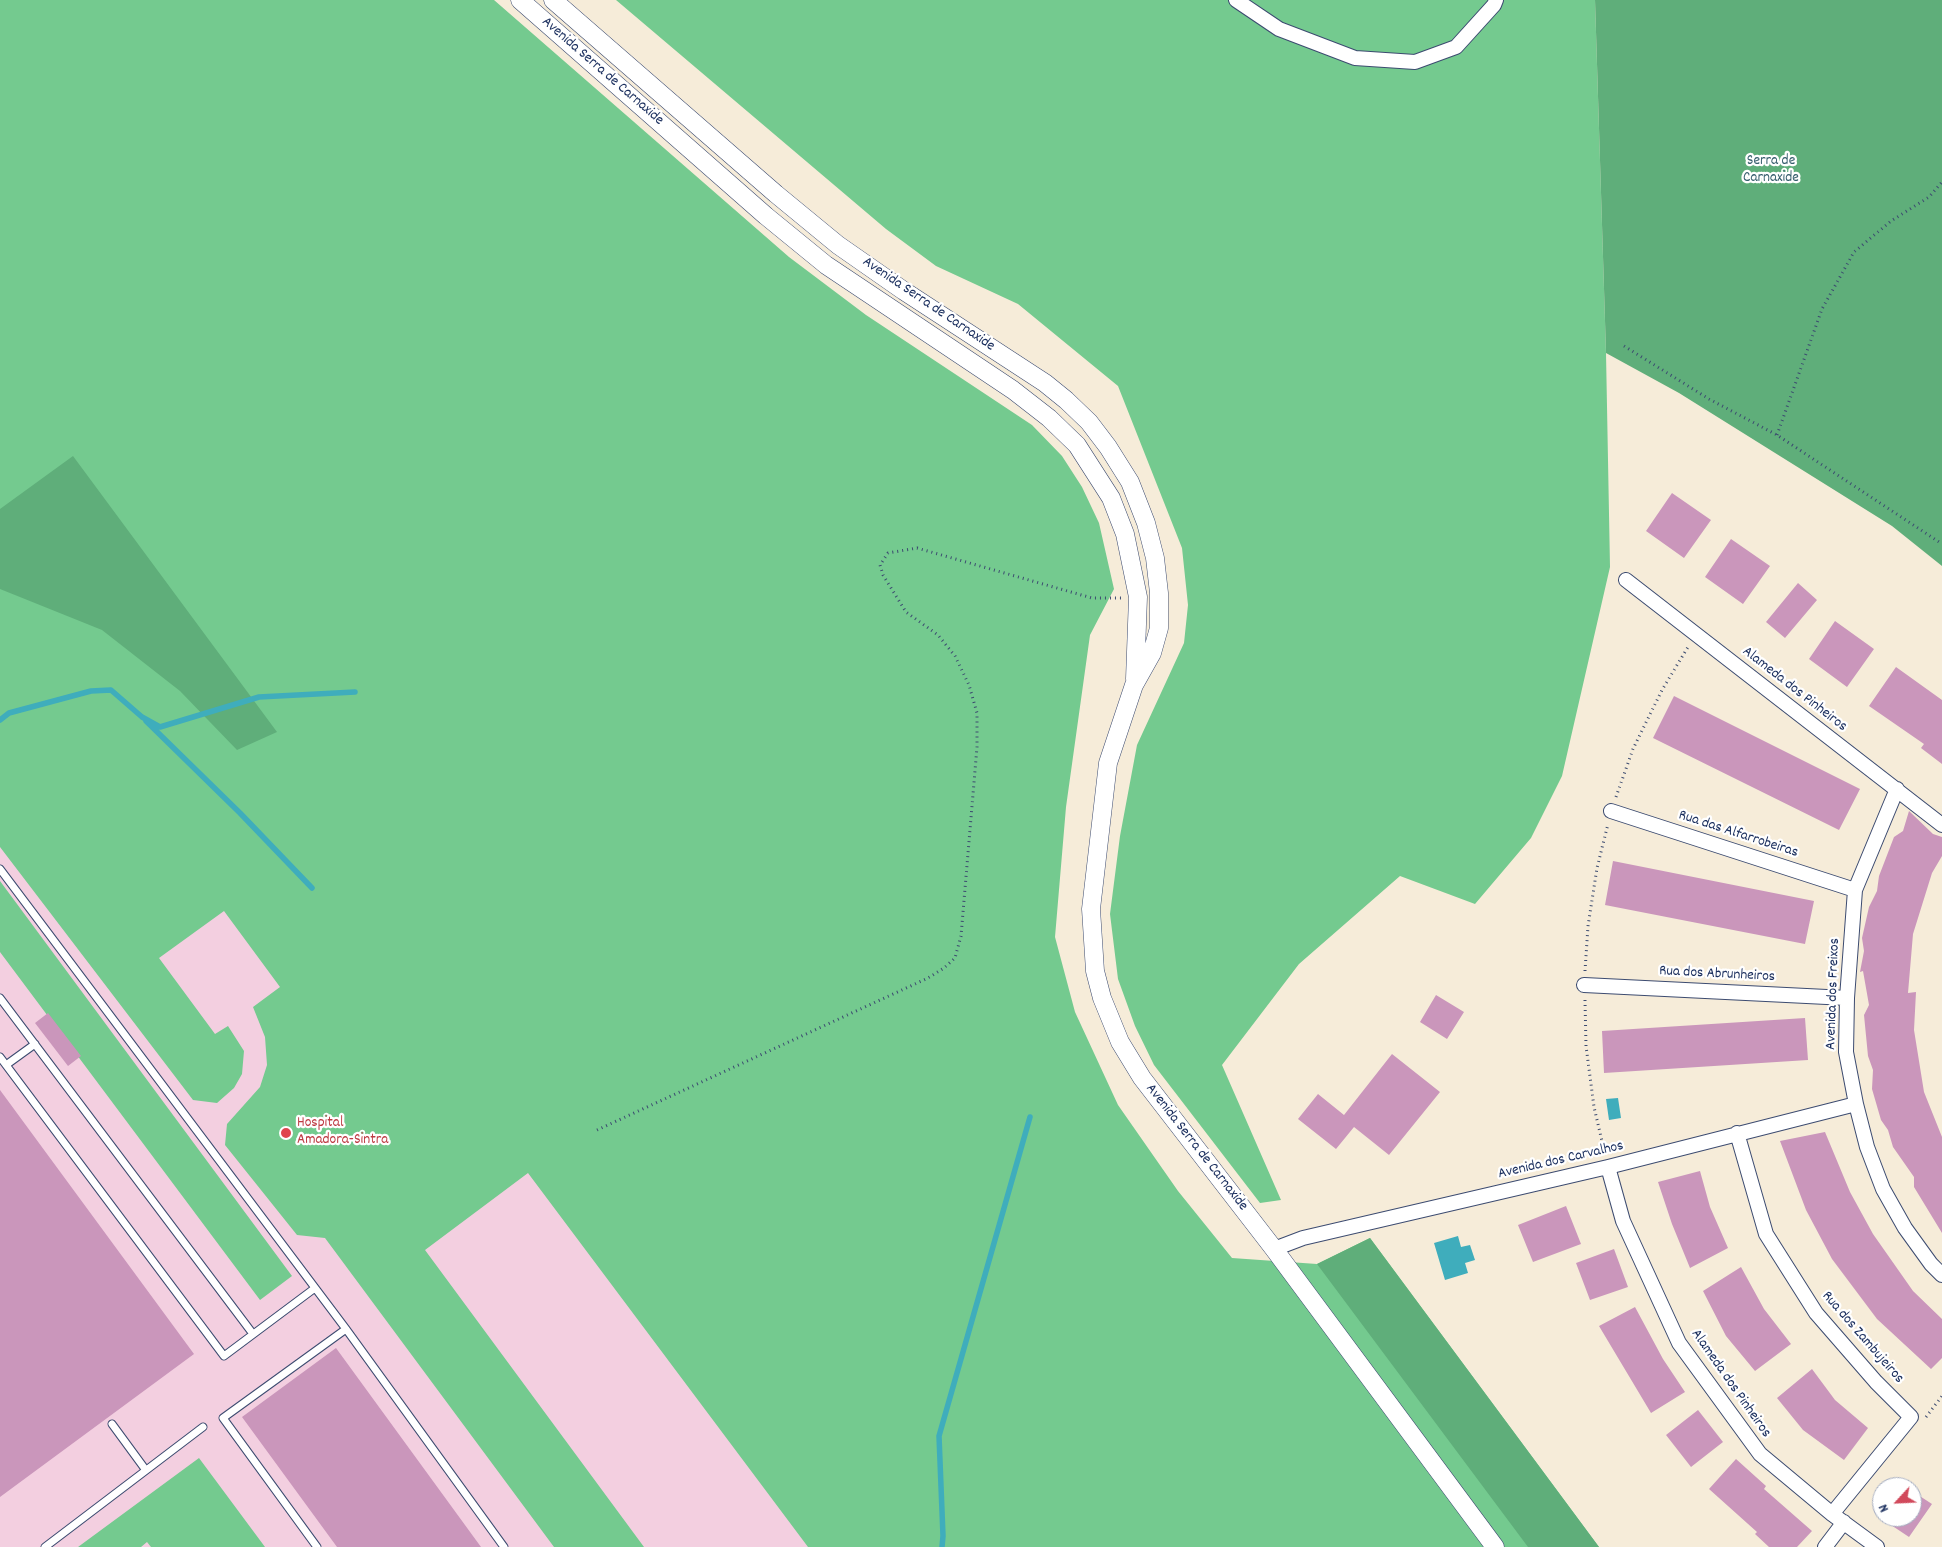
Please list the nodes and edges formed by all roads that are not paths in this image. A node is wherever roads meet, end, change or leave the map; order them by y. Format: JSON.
{"nodes":[{"id":1,"x":520,"y":0,"type":"edge"},
{"id":2,"x":553,"y":0,"type":"edge"},
{"id":3,"x":1236,"y":0,"type":"edge"},
{"id":4,"x":1496,"y":0,"type":"edge"},
{"id":5,"x":1626,"y":580,"type":"dead end"},
{"id":6,"x":1134,"y":685,"type":"junction"},
{"id":7,"x":1897,"y":789,"type":"junction"},
{"id":8,"x":1611,"y":811,"type":"road end"},
{"id":9,"x":1942,"y":825,"type":"edge"},
{"id":10,"x":0,"y":869,"type":"edge"},
{"id":11,"x":1856,"y":890,"type":"junction"},
{"id":12,"x":1584,"y":985,"type":"road end"},
{"id":13,"x":0,"y":998,"type":"edge"},
{"id":14,"x":1847,"y":998,"type":"junction"},
{"id":15,"x":35,"y":1044,"type":"junction"},
{"id":16,"x":0,"y":1057,"type":"edge"},
{"id":17,"x":6,"y":1065,"type":"junction"},
{"id":18,"x":1856,"y":1104,"type":"junction"},
{"id":19,"x":1737,"y":1133,"type":"junction"},
{"id":20,"x":1608,"y":1167,"type":"junction"},
{"id":21,"x":1274,"y":1249,"type":"junction"},
{"id":22,"x":1942,"y":1275,"type":"edge"},
{"id":23,"x":315,"y":1288,"type":"junction"},
{"id":24,"x":346,"y":1329,"type":"junction"},
{"id":25,"x":253,"y":1334,"type":"junction"},
{"id":26,"x":112,"y":1424,"type":"dead end"},
{"id":27,"x":203,"y":1427,"type":"dead end"},
{"id":28,"x":146,"y":1469,"type":"junction"},
{"id":29,"x":1832,"y":1514,"type":"junction"},
{"id":30,"x":1844,"y":1522,"type":"junction"},
{"id":31,"x":45,"y":1547,"type":"edge"},
{"id":32,"x":317,"y":1547,"type":"edge"},
{"id":33,"x":504,"y":1547,"type":"edge"},
{"id":34,"x":1495,"y":1547,"type":"edge"},
{"id":35,"x":1825,"y":1547,"type":"edge"},
{"id":36,"x":1877,"y":1547,"type":"edge"}],
"edges":[{"from":1,"to":6,"type":"street","name":"Avenida Serra de Carnaxide"},
{"from":2,"to":6,"type":"street","name":"Avenida Serra de Carnaxide"},
{"from":3,"to":4,"type":"street"},
{"from":5,"to":7,"type":"street","name":"Alameda dos Pinheiros"},
{"from":6,"to":21,"type":"street","name":"Avenida Serra de Carnaxide"},
{"from":7,"to":9,"type":"street","name":"Alameda dos Pinheiros"},
{"from":7,"to":11,"type":"street","name":"Avenida dos Freixos"},
{"from":8,"to":11,"type":"street","name":"Rua das Alfarrobeiras"},
{"from":10,"to":23,"type":"lane"},
{"from":11,"to":14,"type":"street","name":"Avenida dos Freixos"},
{"from":12,"to":14,"type":"street","name":"Rua dos Abrunheiros"},
{"from":13,"to":15,"type":"lane"},
{"from":14,"to":18,"type":"street","name":"Avenida dos Freixos"},
{"from":15,"to":17,"type":"lane"},
{"from":15,"to":25,"type":"lane"},
{"from":16,"to":17,"type":"lane"},
{"from":17,"to":25,"type":"lane"},
{"from":18,"to":19,"type":"street","name":"Avenida dos Carvalhos"},
{"from":18,"to":22,"type":"street","name":"Avenida dos Freixos"},
{"from":19,"to":20,"type":"street","name":"Avenida dos Carvalhos"},
{"from":19,"to":29,"type":"street","name":"Rua dos Zambujeiros"},
{"from":20,"to":21,"type":"street","name":"Avenida dos Carvalhos"},
{"from":20,"to":29,"type":"street","name":"Alameda dos Pinheiros"},
{"from":21,"to":34,"type":"street","name":"Avenida Serra de Carnaxide"},
{"from":23,"to":24,"type":"lane"},
{"from":23,"to":25,"type":"lane"},
{"from":24,"to":32,"type":"lane"},
{"from":24,"to":33,"type":"lane"},
{"from":26,"to":28,"type":"lane"},
{"from":27,"to":28,"type":"lane"},
{"from":28,"to":31,"type":"lane"},
{"from":29,"to":30,"type":"street","name":"Alameda dos Pinheiros"},
{"from":30,"to":35,"type":"street"},
{"from":30,"to":36,"type":"street","name":"Alameda dos Pinheiros"}]}
